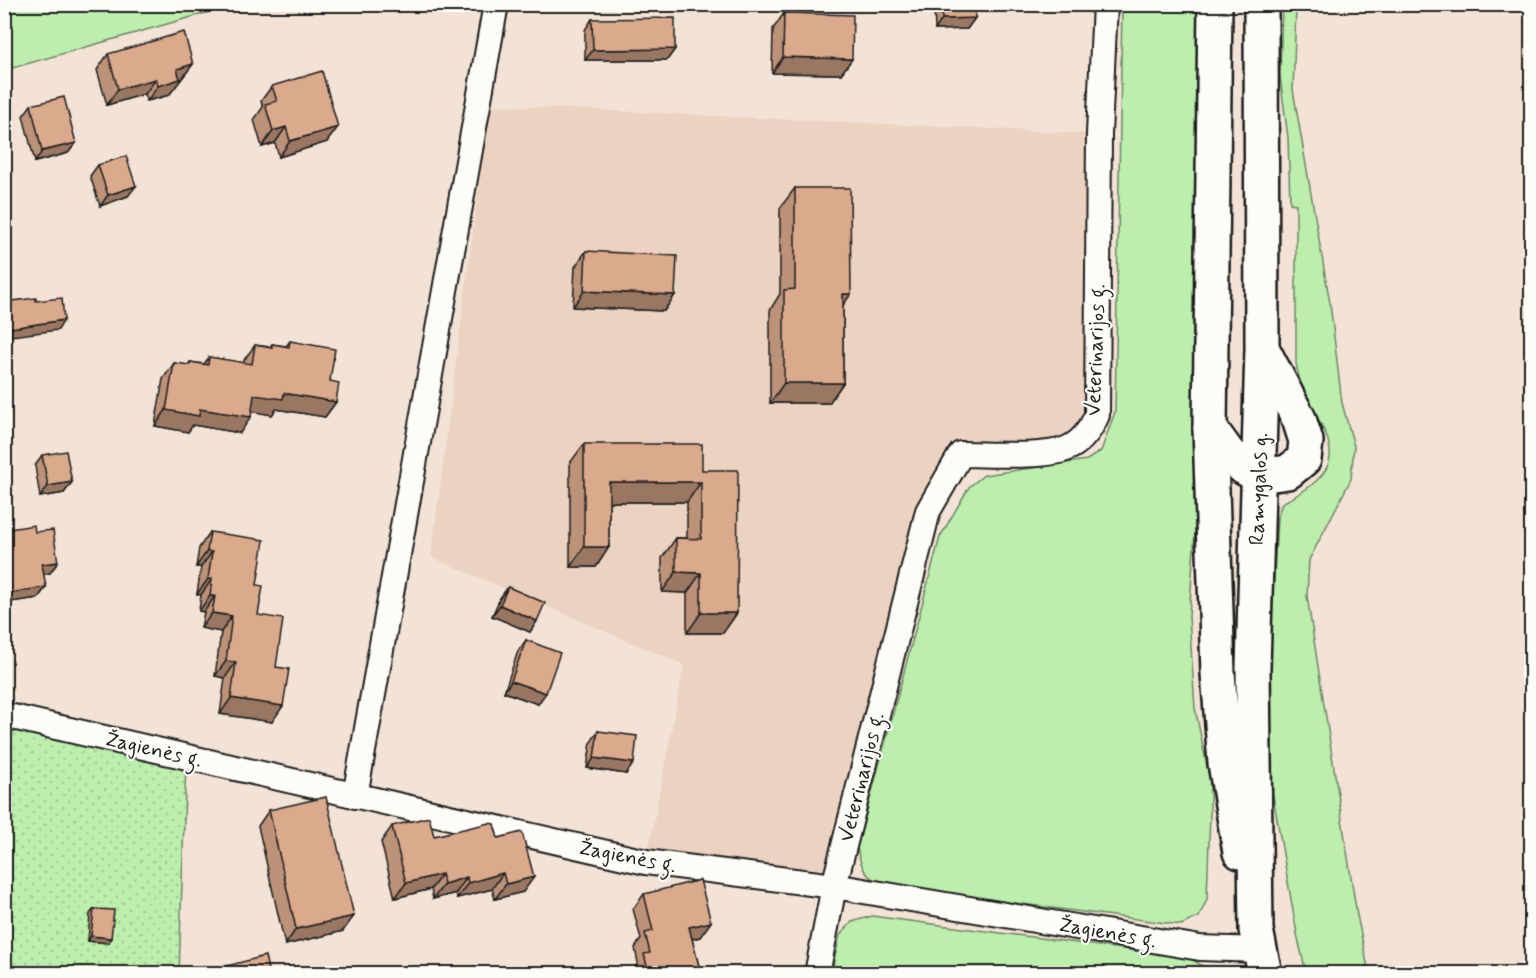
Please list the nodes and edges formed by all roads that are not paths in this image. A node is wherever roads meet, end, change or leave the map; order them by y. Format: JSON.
{"nodes":[{"id":1,"x":496,"y":4,"type":"edge"},
{"id":2,"x":1105,"y":4,"type":"edge"},
{"id":3,"x":1215,"y":4,"type":"edge"},
{"id":4,"x":1262,"y":4,"type":"edge"},
{"id":5,"x":1262,"y":348,"type":"junction"},
{"id":6,"x":1210,"y":428,"type":"junction"},
{"id":7,"x":1259,"y":476,"type":"junction"},
{"id":8,"x":4,"y":715,"type":"edge"},
{"id":9,"x":355,"y":796,"type":"junction"},
{"id":10,"x":834,"y":886,"type":"junction"},
{"id":11,"x":1260,"y":951,"type":"edge"},
{"id":12,"x":817,"y":974,"type":"edge"}],
"edges":[{"from":1,"to":9,"type":"street"},
{"from":2,"to":10,"type":"street","name":"Veterinarijos g."},
{"from":3,"to":6,"type":"highway"},
{"from":4,"to":5,"type":"highway","name":"Ramygalos g."},
{"from":5,"to":7,"type":"highway","name":"Ramygalos g."},
{"from":5,"to":7,"type":"highway"},
{"from":6,"to":7,"type":"highway"},
{"from":6,"to":11,"type":"highway"},
{"from":7,"to":11,"type":"highway","name":"Ramygalos g."},
{"from":8,"to":9,"type":"street","name":"Žagienės g."},
{"from":9,"to":10,"type":"street","name":"Žagienės g."},
{"from":10,"to":11,"type":"street","name":"Žagienės g."},
{"from":10,"to":12,"type":"street"}]}
